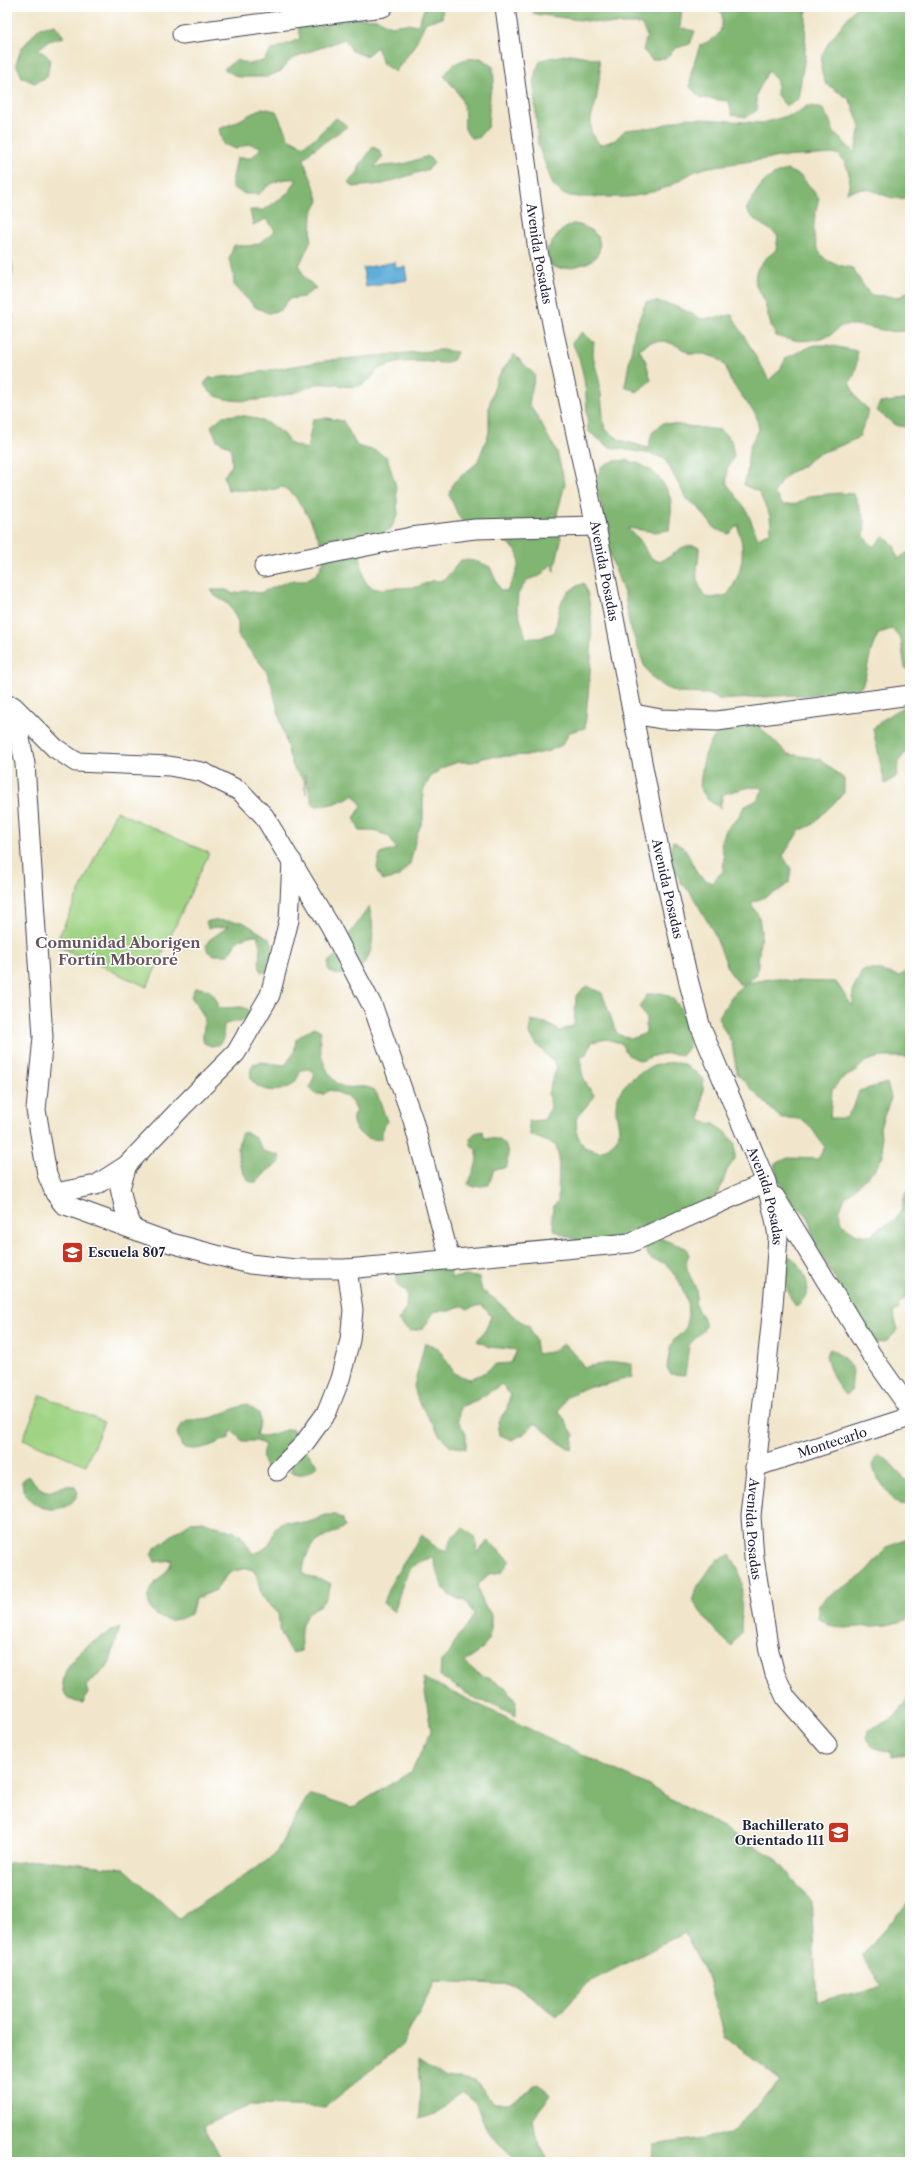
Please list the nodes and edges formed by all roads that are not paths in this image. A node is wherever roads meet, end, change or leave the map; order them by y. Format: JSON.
{"nodes":[{"id":1,"x":382,"y":7,"type":"edge"},
{"id":2,"x":505,"y":7,"type":"edge"},
{"id":3,"x":182,"y":34,"type":"dead end"},
{"id":4,"x":596,"y":526,"type":"junction"},
{"id":5,"x":264,"y":567,"type":"dead end"},
{"id":6,"x":910,"y":695,"type":"edge"},
{"id":7,"x":11,"y":704,"type":"edge"},
{"id":8,"x":634,"y":714,"type":"junction"},
{"id":9,"x":292,"y":861,"type":"junction"},
{"id":10,"x":127,"y":1165,"type":"junction"},
{"id":11,"x":766,"y":1182,"type":"junction"},
{"id":12,"x":54,"y":1193,"type":"junction"},
{"id":13,"x":133,"y":1228,"type":"junction"},
{"id":14,"x":450,"y":1260,"type":"junction"},
{"id":15,"x":348,"y":1269,"type":"junction"},
{"id":16,"x":910,"y":1409,"type":"edge"},
{"id":17,"x":910,"y":1417,"type":"edge"},
{"id":18,"x":755,"y":1467,"type":"junction"},
{"id":19,"x":277,"y":1471,"type":"dead end"},
{"id":20,"x":827,"y":1745,"type":"dead end"}],
"edges":[{"from":1,"to":3,"type":"street"},
{"from":2,"to":4,"type":"street","name":"Avenida Posadas"},
{"from":4,"to":5,"type":"street"},
{"from":4,"to":8,"type":"street","name":"Avenida Posadas"},
{"from":6,"to":8,"type":"street"},
{"from":7,"to":9,"type":"street"},
{"from":7,"to":12,"type":"street"},
{"from":8,"to":11,"type":"street","name":"Avenida Posadas"},
{"from":9,"to":10,"type":"street"},
{"from":9,"to":14,"type":"street"},
{"from":10,"to":12,"type":"street"},
{"from":10,"to":13,"type":"street"},
{"from":11,"to":14,"type":"street"},
{"from":11,"to":16,"type":"street"},
{"from":11,"to":18,"type":"street","name":"Avenida Posadas"},
{"from":12,"to":13,"type":"street"},
{"from":13,"to":15,"type":"street"},
{"from":14,"to":15,"type":"street"},
{"from":15,"to":19,"type":"street"},
{"from":17,"to":18,"type":"street","name":"Montecarlo"},
{"from":18,"to":20,"type":"street","name":"Avenida Posadas"}]}
